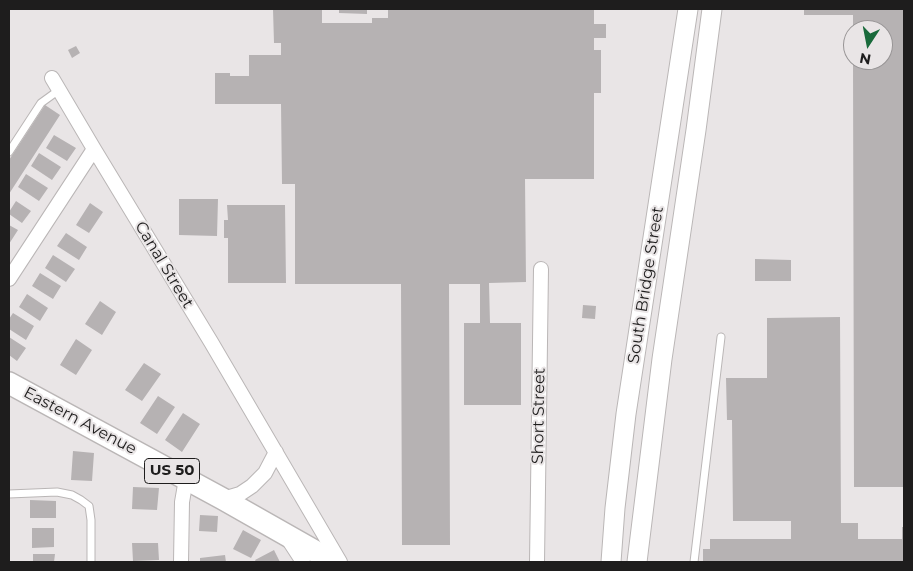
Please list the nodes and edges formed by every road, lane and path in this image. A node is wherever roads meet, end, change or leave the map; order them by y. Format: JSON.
{"nodes":[{"id":1,"x":688,"y":9,"type":"edge"},
{"id":2,"x":712,"y":9,"type":"edge"},
{"id":3,"x":56,"y":84,"type":"joint"},
{"id":4,"x":94,"y":149,"type":"junction"},
{"id":5,"x":9,"y":152,"type":"edge"},
{"id":6,"x":542,"y":269,"type":"dead end"},
{"id":7,"x":9,"y":279,"type":"edge"},
{"id":8,"x":721,"y":336,"type":"dead end"},
{"id":9,"x":9,"y":383,"type":"edge"},
{"id":10,"x":276,"y":452,"type":"junction"},
{"id":11,"x":186,"y":479,"type":"junction"},
{"id":12,"x":9,"y":494,"type":"edge"},
{"id":13,"x":223,"y":499,"type":"junction"},
{"id":14,"x":285,"y":534,"type":"junction"},
{"id":15,"x":91,"y":562,"type":"edge"},
{"id":16,"x":182,"y":562,"type":"edge"},
{"id":17,"x":303,"y":562,"type":"edge"},
{"id":18,"x":334,"y":562,"type":"edge"},
{"id":19,"x":340,"y":562,"type":"edge"},
{"id":20,"x":537,"y":562,"type":"edge"},
{"id":21,"x":610,"y":562,"type":"edge"},
{"id":22,"x":637,"y":562,"type":"edge"},
{"id":23,"x":694,"y":562,"type":"edge"}],
"edges":[{"from":1,"to":21,"type":"main road","name":"South Bridge Street"},
{"from":2,"to":22,"type":"main road","name":"South Bridge Street"},
{"from":3,"to":4,"type":"street","name":"Canal Street"},
{"from":3,"to":5,"type":"lane"},
{"from":4,"to":7,"type":"street"},
{"from":4,"to":10,"type":"street","name":"Canal Street"},
{"from":6,"to":20,"type":"street","name":"Short Street"},
{"from":8,"to":23,"type":"lane"},
{"from":9,"to":11,"type":"main road","name":"Eastern Avenue","number":"US 50"},
{"from":10,"to":13,"type":"street"},
{"from":10,"to":19,"type":"street","name":"Canal Street"},
{"from":11,"to":13,"type":"main road","name":"Eastern Avenue","number":"US 50"},
{"from":11,"to":16,"type":"street"},
{"from":12,"to":15,"type":"lane"},
{"from":13,"to":14,"type":"main road","name":"Eastern Avenue","number":"US 50"},
{"from":14,"to":17,"type":"street"},
{"from":14,"to":18,"type":"main road","name":"Eastern Avenue","number":"US 50"}]}
